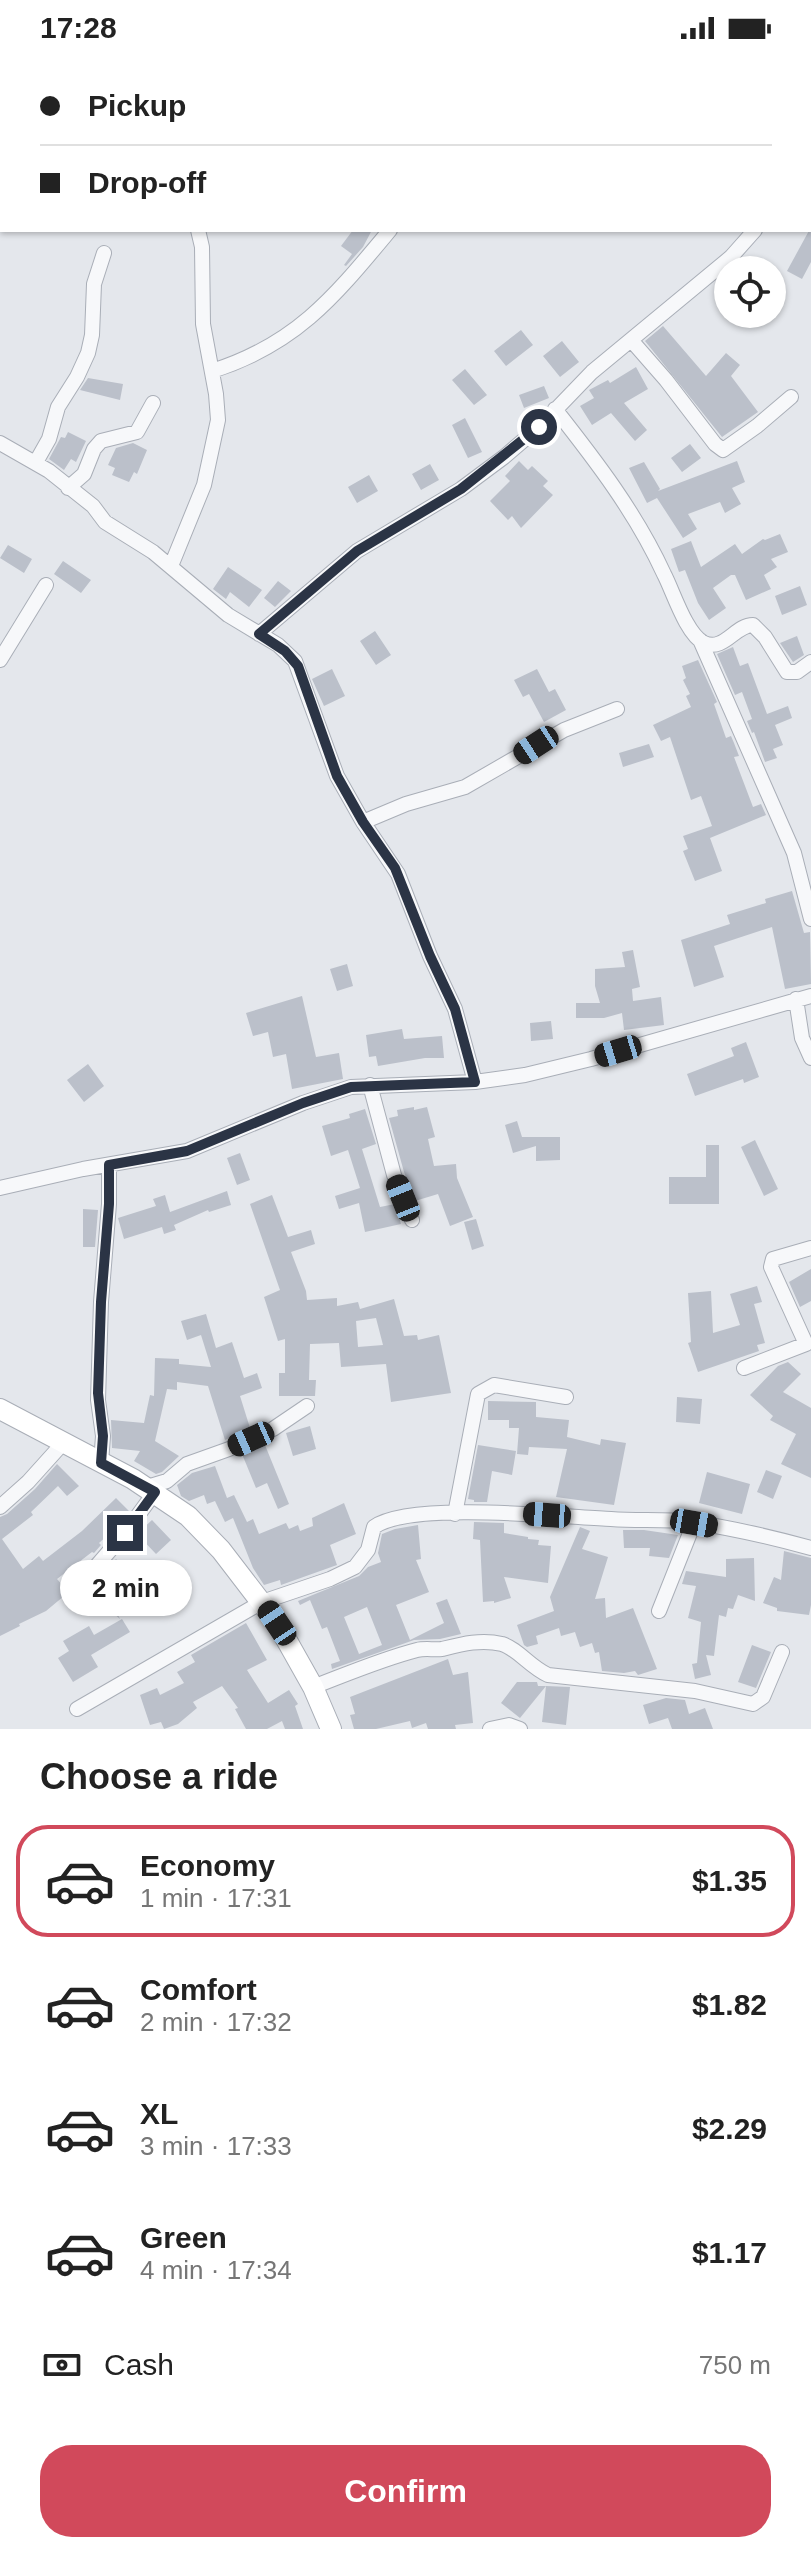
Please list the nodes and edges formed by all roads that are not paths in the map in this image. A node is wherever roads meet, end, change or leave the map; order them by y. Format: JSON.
{"nodes":[{"id":1,"x":198,"y":232,"type":"edge"},
{"id":2,"x":388,"y":232,"type":"edge"},
{"id":3,"x":753,"y":232,"type":"edge"},
{"id":4,"x":104,"y":253,"type":"dead end"},
{"id":5,"x":631,"y":340,"type":"junction"},
{"id":6,"x":212,"y":371,"type":"junction"},
{"id":7,"x":791,"y":397,"type":"dead end"},
{"id":8,"x":153,"y":403,"type":"dead end"},
{"id":9,"x":555,"y":409,"type":"junction"},
{"id":10,"x":0,"y":443,"type":"edge"},
{"id":11,"x":36,"y":462,"type":"junction"},
{"id":12,"x":68,"y":488,"type":"junction"},
{"id":13,"x":171,"y":566,"type":"junction"},
{"id":14,"x":46,"y":585,"type":"dead end"},
{"id":15,"x":259,"y":634,"type":"junction"},
{"id":16,"x":700,"y":640,"type":"junction"},
{"id":17,"x":0,"y":660,"type":"edge"},
{"id":18,"x":811,"y":662,"type":"edge"},
{"id":19,"x":617,"y":709,"type":"dead end"},
{"id":20,"x":363,"y":822,"type":"junction"},
{"id":21,"x":811,"y":919,"type":"edge"},
{"id":22,"x":811,"y":996,"type":"edge"},
{"id":23,"x":796,"y":999,"type":"junction"},
{"id":24,"x":811,"y":1058,"type":"edge"},
{"id":25,"x":475,"y":1082,"type":"junction"},
{"id":26,"x":370,"y":1085,"type":"junction"},
{"id":27,"x":109,"y":1165,"type":"junction"},
{"id":28,"x":0,"y":1188,"type":"edge"},
{"id":29,"x":412,"y":1220,"type":"dead end"},
{"id":30,"x":811,"y":1248,"type":"edge"},
{"id":31,"x":744,"y":1368,"type":"dead end"},
{"id":32,"x":566,"y":1397,"type":"dead end"},
{"id":33,"x":307,"y":1406,"type":"dead end"},
{"id":34,"x":0,"y":1409,"type":"edge"},
{"id":35,"x":64,"y":1442,"type":"junction"},
{"id":36,"x":101,"y":1463,"type":"junction"},
{"id":37,"x":151,"y":1490,"type":"junction"},
{"id":38,"x":0,"y":1507,"type":"edge"},
{"id":39,"x":455,"y":1514,"type":"junction"},
{"id":40,"x":694,"y":1523,"type":"junction"},
{"id":41,"x":811,"y":1548,"type":"edge"},
{"id":42,"x":73,"y":1593,"type":"dead end"},
{"id":43,"x":262,"y":1602,"type":"junction"},
{"id":44,"x":659,"y":1611,"type":"dead end"},
{"id":45,"x":782,"y":1652,"type":"dead end"},
{"id":46,"x":313,"y":1687,"type":"junction"},
{"id":47,"x":77,"y":1709,"type":"dead end"},
{"id":48,"x":331,"y":1729,"type":"edge"},
{"id":49,"x":490,"y":1729,"type":"edge"},
{"id":50,"x":520,"y":1729,"type":"edge"}],
"edges":[{"from":1,"to":6,"type":"street"},
{"from":2,"to":6,"type":"street"},
{"from":3,"to":5,"type":"street"},
{"from":4,"to":11,"type":"street"},
{"from":5,"to":7,"type":"street"},
{"from":5,"to":9,"type":"street"},
{"from":6,"to":13,"type":"street"},
{"from":8,"to":12,"type":"street"},
{"from":9,"to":15,"type":"street"},
{"from":9,"to":16,"type":"street"},
{"from":10,"to":11,"type":"street"},
{"from":11,"to":12,"type":"street"},
{"from":12,"to":13,"type":"street"},
{"from":13,"to":15,"type":"street"},
{"from":14,"to":17,"type":"street"},
{"from":15,"to":20,"type":"street"},
{"from":16,"to":18,"type":"street"},
{"from":16,"to":21,"type":"street"},
{"from":19,"to":20,"type":"street"},
{"from":20,"to":25,"type":"street"},
{"from":22,"to":23,"type":"street"},
{"from":23,"to":24,"type":"street"},
{"from":23,"to":25,"type":"street"},
{"from":25,"to":26,"type":"street"},
{"from":26,"to":27,"type":"street"},
{"from":26,"to":29,"type":"street"},
{"from":27,"to":28,"type":"street"},
{"from":27,"to":36,"type":"street"},
{"from":30,"to":31,"type":"street"},
{"from":32,"to":39,"type":"street"},
{"from":33,"to":37,"type":"street"},
{"from":34,"to":35,"type":"street"},
{"from":35,"to":36,"type":"street"},
{"from":35,"to":38,"type":"street"},
{"from":36,"to":37,"type":"street"},
{"from":37,"to":42,"type":"street"},
{"from":37,"to":43,"type":"street"},
{"from":39,"to":40,"type":"street"},
{"from":39,"to":43,"type":"street"},
{"from":40,"to":41,"type":"street"},
{"from":40,"to":44,"type":"street"},
{"from":43,"to":46,"type":"street"},
{"from":43,"to":47,"type":"street"},
{"from":45,"to":46,"type":"street"},
{"from":46,"to":48,"type":"street"},
{"from":49,"to":50,"type":"street"}]}
